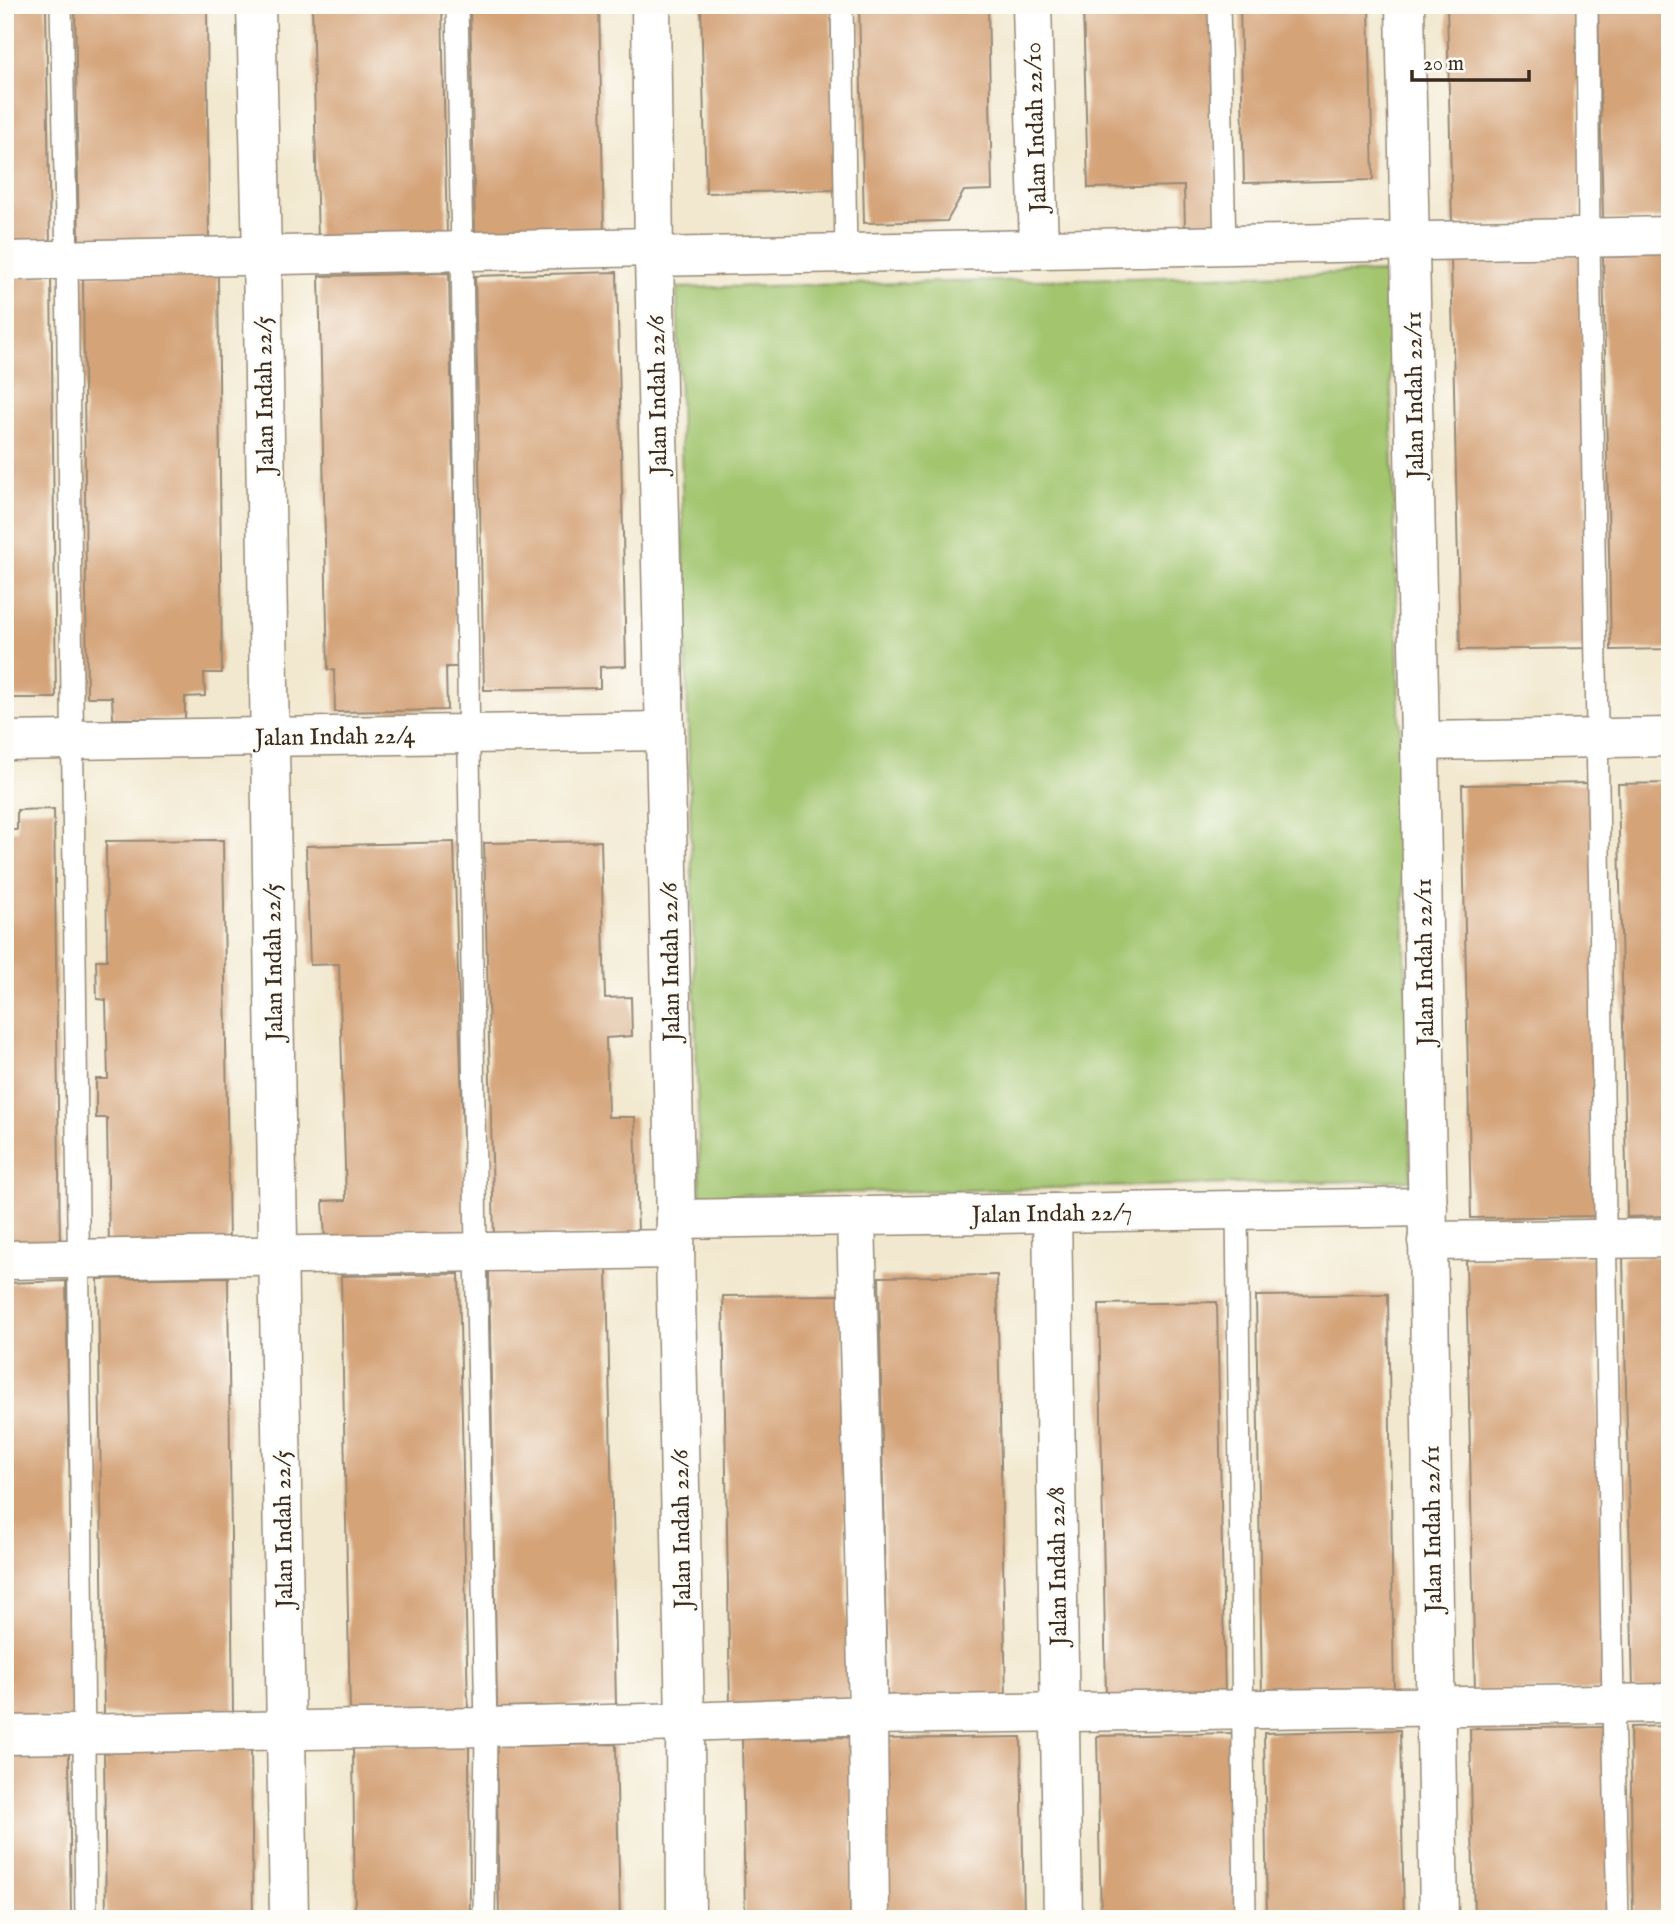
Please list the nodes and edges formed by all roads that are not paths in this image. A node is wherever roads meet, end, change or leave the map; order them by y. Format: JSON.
{"nodes":[{"id":1,"x":61,"y":5,"type":"edge"},
{"id":2,"x":256,"y":5,"type":"edge"},
{"id":3,"x":457,"y":5,"type":"edge"},
{"id":4,"x":651,"y":5,"type":"edge"},
{"id":5,"x":842,"y":5,"type":"edge"},
{"id":6,"x":1032,"y":5,"type":"edge"},
{"id":7,"x":1219,"y":5,"type":"edge"},
{"id":8,"x":1405,"y":5,"type":"edge"},
{"id":9,"x":1587,"y":5,"type":"edge"},
{"id":10,"x":1670,"y":236,"type":"edge"},
{"id":11,"x":1589,"y":238,"type":"junction"},
{"id":12,"x":1411,"y":242,"type":"junction"},
{"id":13,"x":1225,"y":244,"type":"junction"},
{"id":14,"x":1039,"y":249,"type":"junction"},
{"id":15,"x":463,"y":251,"type":"junction"},
{"id":16,"x":654,"y":252,"type":"junction"},
{"id":17,"x":846,"y":253,"type":"junction"},
{"id":18,"x":262,"y":255,"type":"junction"},
{"id":19,"x":67,"y":259,"type":"junction"},
{"id":20,"x":5,"y":261,"type":"edge"},
{"id":21,"x":665,"y":731,"type":"junction"},
{"id":22,"x":470,"y":734,"type":"junction"},
{"id":23,"x":270,"y":737,"type":"junction"},
{"id":24,"x":1670,"y":737,"type":"edge"},
{"id":25,"x":1598,"y":739,"type":"junction"},
{"id":26,"x":72,"y":740,"type":"junction"},
{"id":27,"x":5,"y":741,"type":"edge"},
{"id":28,"x":1420,"y":741,"type":"junction"},
{"id":29,"x":1237,"y":1210,"type":"junction"},
{"id":30,"x":1052,"y":1213,"type":"junction"},
{"id":31,"x":856,"y":1216,"type":"junction"},
{"id":32,"x":1428,"y":1224,"type":"junction"},
{"id":33,"x":676,"y":1234,"type":"junction"},
{"id":34,"x":1606,"y":1238,"type":"junction"},
{"id":35,"x":1670,"y":1238,"type":"edge"},
{"id":36,"x":476,"y":1252,"type":"junction"},
{"id":37,"x":278,"y":1256,"type":"junction"},
{"id":38,"x":79,"y":1259,"type":"junction"},
{"id":39,"x":5,"y":1260,"type":"edge"},
{"id":40,"x":1670,"y":1703,"type":"edge"},
{"id":41,"x":1613,"y":1704,"type":"junction"},
{"id":42,"x":1435,"y":1707,"type":"junction"},
{"id":43,"x":1243,"y":1710,"type":"junction"},
{"id":44,"x":1059,"y":1713,"type":"junction"},
{"id":45,"x":868,"y":1715,"type":"junction"},
{"id":46,"x":685,"y":1722,"type":"junction"},
{"id":47,"x":486,"y":1727,"type":"junction"},
{"id":48,"x":287,"y":1730,"type":"junction"},
{"id":49,"x":85,"y":1733,"type":"junction"},
{"id":50,"x":5,"y":1735,"type":"edge"},
{"id":51,"x":86,"y":1919,"type":"edge"},
{"id":52,"x":289,"y":1919,"type":"edge"},
{"id":53,"x":484,"y":1919,"type":"edge"},
{"id":54,"x":686,"y":1919,"type":"edge"},
{"id":55,"x":870,"y":1919,"type":"edge"},
{"id":56,"x":1063,"y":1919,"type":"edge"},
{"id":57,"x":1245,"y":1919,"type":"edge"},
{"id":58,"x":1439,"y":1919,"type":"edge"},
{"id":59,"x":1618,"y":1919,"type":"edge"}],
"edges":[{"from":1,"to":19,"type":"lane"},
{"from":2,"to":18,"type":"street","name":"Jalan Indah 22/5"},
{"from":3,"to":15,"type":"lane"},
{"from":4,"to":16,"type":"street","name":"Jalan Indah 22/6"},
{"from":5,"to":17,"type":"lane"},
{"from":6,"to":14,"type":"street","name":"Jalan Indah 22/10"},
{"from":7,"to":13,"type":"lane"},
{"from":8,"to":12,"type":"street","name":"Jalan Indah 22/11"},
{"from":9,"to":11,"type":"lane"},
{"from":10,"to":11,"type":"street"},
{"from":11,"to":12,"type":"street"},
{"from":11,"to":25,"type":"lane"},
{"from":12,"to":13,"type":"street"},
{"from":12,"to":28,"type":"street","name":"Jalan Indah 22/11"},
{"from":13,"to":14,"type":"street"},
{"from":14,"to":17,"type":"street"},
{"from":15,"to":16,"type":"street"},
{"from":15,"to":18,"type":"street"},
{"from":15,"to":22,"type":"lane"},
{"from":16,"to":17,"type":"street"},
{"from":16,"to":21,"type":"street","name":"Jalan Indah 22/6"},
{"from":18,"to":19,"type":"street"},
{"from":18,"to":23,"type":"street","name":"Jalan Indah 22/5"},
{"from":19,"to":20,"type":"street"},
{"from":19,"to":26,"type":"lane"},
{"from":21,"to":22,"type":"street","name":"Jalan Indah 22/4"},
{"from":21,"to":33,"type":"street","name":"Jalan Indah 22/6"},
{"from":22,"to":23,"type":"street","name":"Jalan Indah 22/4"},
{"from":22,"to":36,"type":"lane"},
{"from":23,"to":26,"type":"street","name":"Jalan Indah 22/4"},
{"from":23,"to":37,"type":"street","name":"Jalan Indah 22/5"},
{"from":24,"to":25,"type":"street"},
{"from":25,"to":28,"type":"street"},
{"from":25,"to":34,"type":"lane"},
{"from":26,"to":27,"type":"street","name":"Jalan Indah 22/4"},
{"from":26,"to":38,"type":"lane"},
{"from":28,"to":32,"type":"street","name":"Jalan Indah 22/11"},
{"from":29,"to":30,"type":"street","name":"Jalan Indah 22/7"},
{"from":29,"to":32,"type":"street","name":"Jalan Indah 22/7"},
{"from":29,"to":43,"type":"lane"},
{"from":30,"to":31,"type":"street","name":"Jalan Indah 22/7"},
{"from":30,"to":44,"type":"street","name":"Jalan Indah 22/8"},
{"from":31,"to":33,"type":"street","name":"Jalan Indah 22/7"},
{"from":31,"to":45,"type":"street"},
{"from":32,"to":34,"type":"street","name":"Jalan Indah 22/7"},
{"from":32,"to":42,"type":"street","name":"Jalan Indah 22/11"},
{"from":33,"to":36,"type":"street","name":"Jalan Indah 22/7"},
{"from":33,"to":46,"type":"street","name":"Jalan Indah 22/6"},
{"from":34,"to":35,"type":"street","name":"Jalan Indah 22/7"},
{"from":34,"to":41,"type":"lane"},
{"from":36,"to":37,"type":"street","name":"Jalan Indah 22/7"},
{"from":36,"to":47,"type":"lane"},
{"from":37,"to":38,"type":"street","name":"Jalan Indah 22/7"},
{"from":37,"to":48,"type":"street","name":"Jalan Indah 22/5"},
{"from":38,"to":39,"type":"street","name":"Jalan Indah 22/7"},
{"from":38,"to":49,"type":"lane"},
{"from":40,"to":41,"type":"street"},
{"from":41,"to":42,"type":"street"},
{"from":41,"to":59,"type":"lane"},
{"from":42,"to":43,"type":"street"},
{"from":42,"to":58,"type":"street","name":"Jalan Indah 22/11"},
{"from":43,"to":44,"type":"street"},
{"from":43,"to":57,"type":"lane"},
{"from":44,"to":45,"type":"street"},
{"from":44,"to":56,"type":"street","name":"Jalan Indah 22/8"},
{"from":45,"to":46,"type":"street"},
{"from":45,"to":55,"type":"street"},
{"from":46,"to":47,"type":"street"},
{"from":46,"to":54,"type":"street","name":"Jalan Indah 22/6"},
{"from":47,"to":48,"type":"street"},
{"from":47,"to":53,"type":"lane"},
{"from":48,"to":49,"type":"street"},
{"from":48,"to":52,"type":"street","name":"Jalan Indah 22/5"},
{"from":49,"to":50,"type":"street"},
{"from":49,"to":51,"type":"lane"}]}
